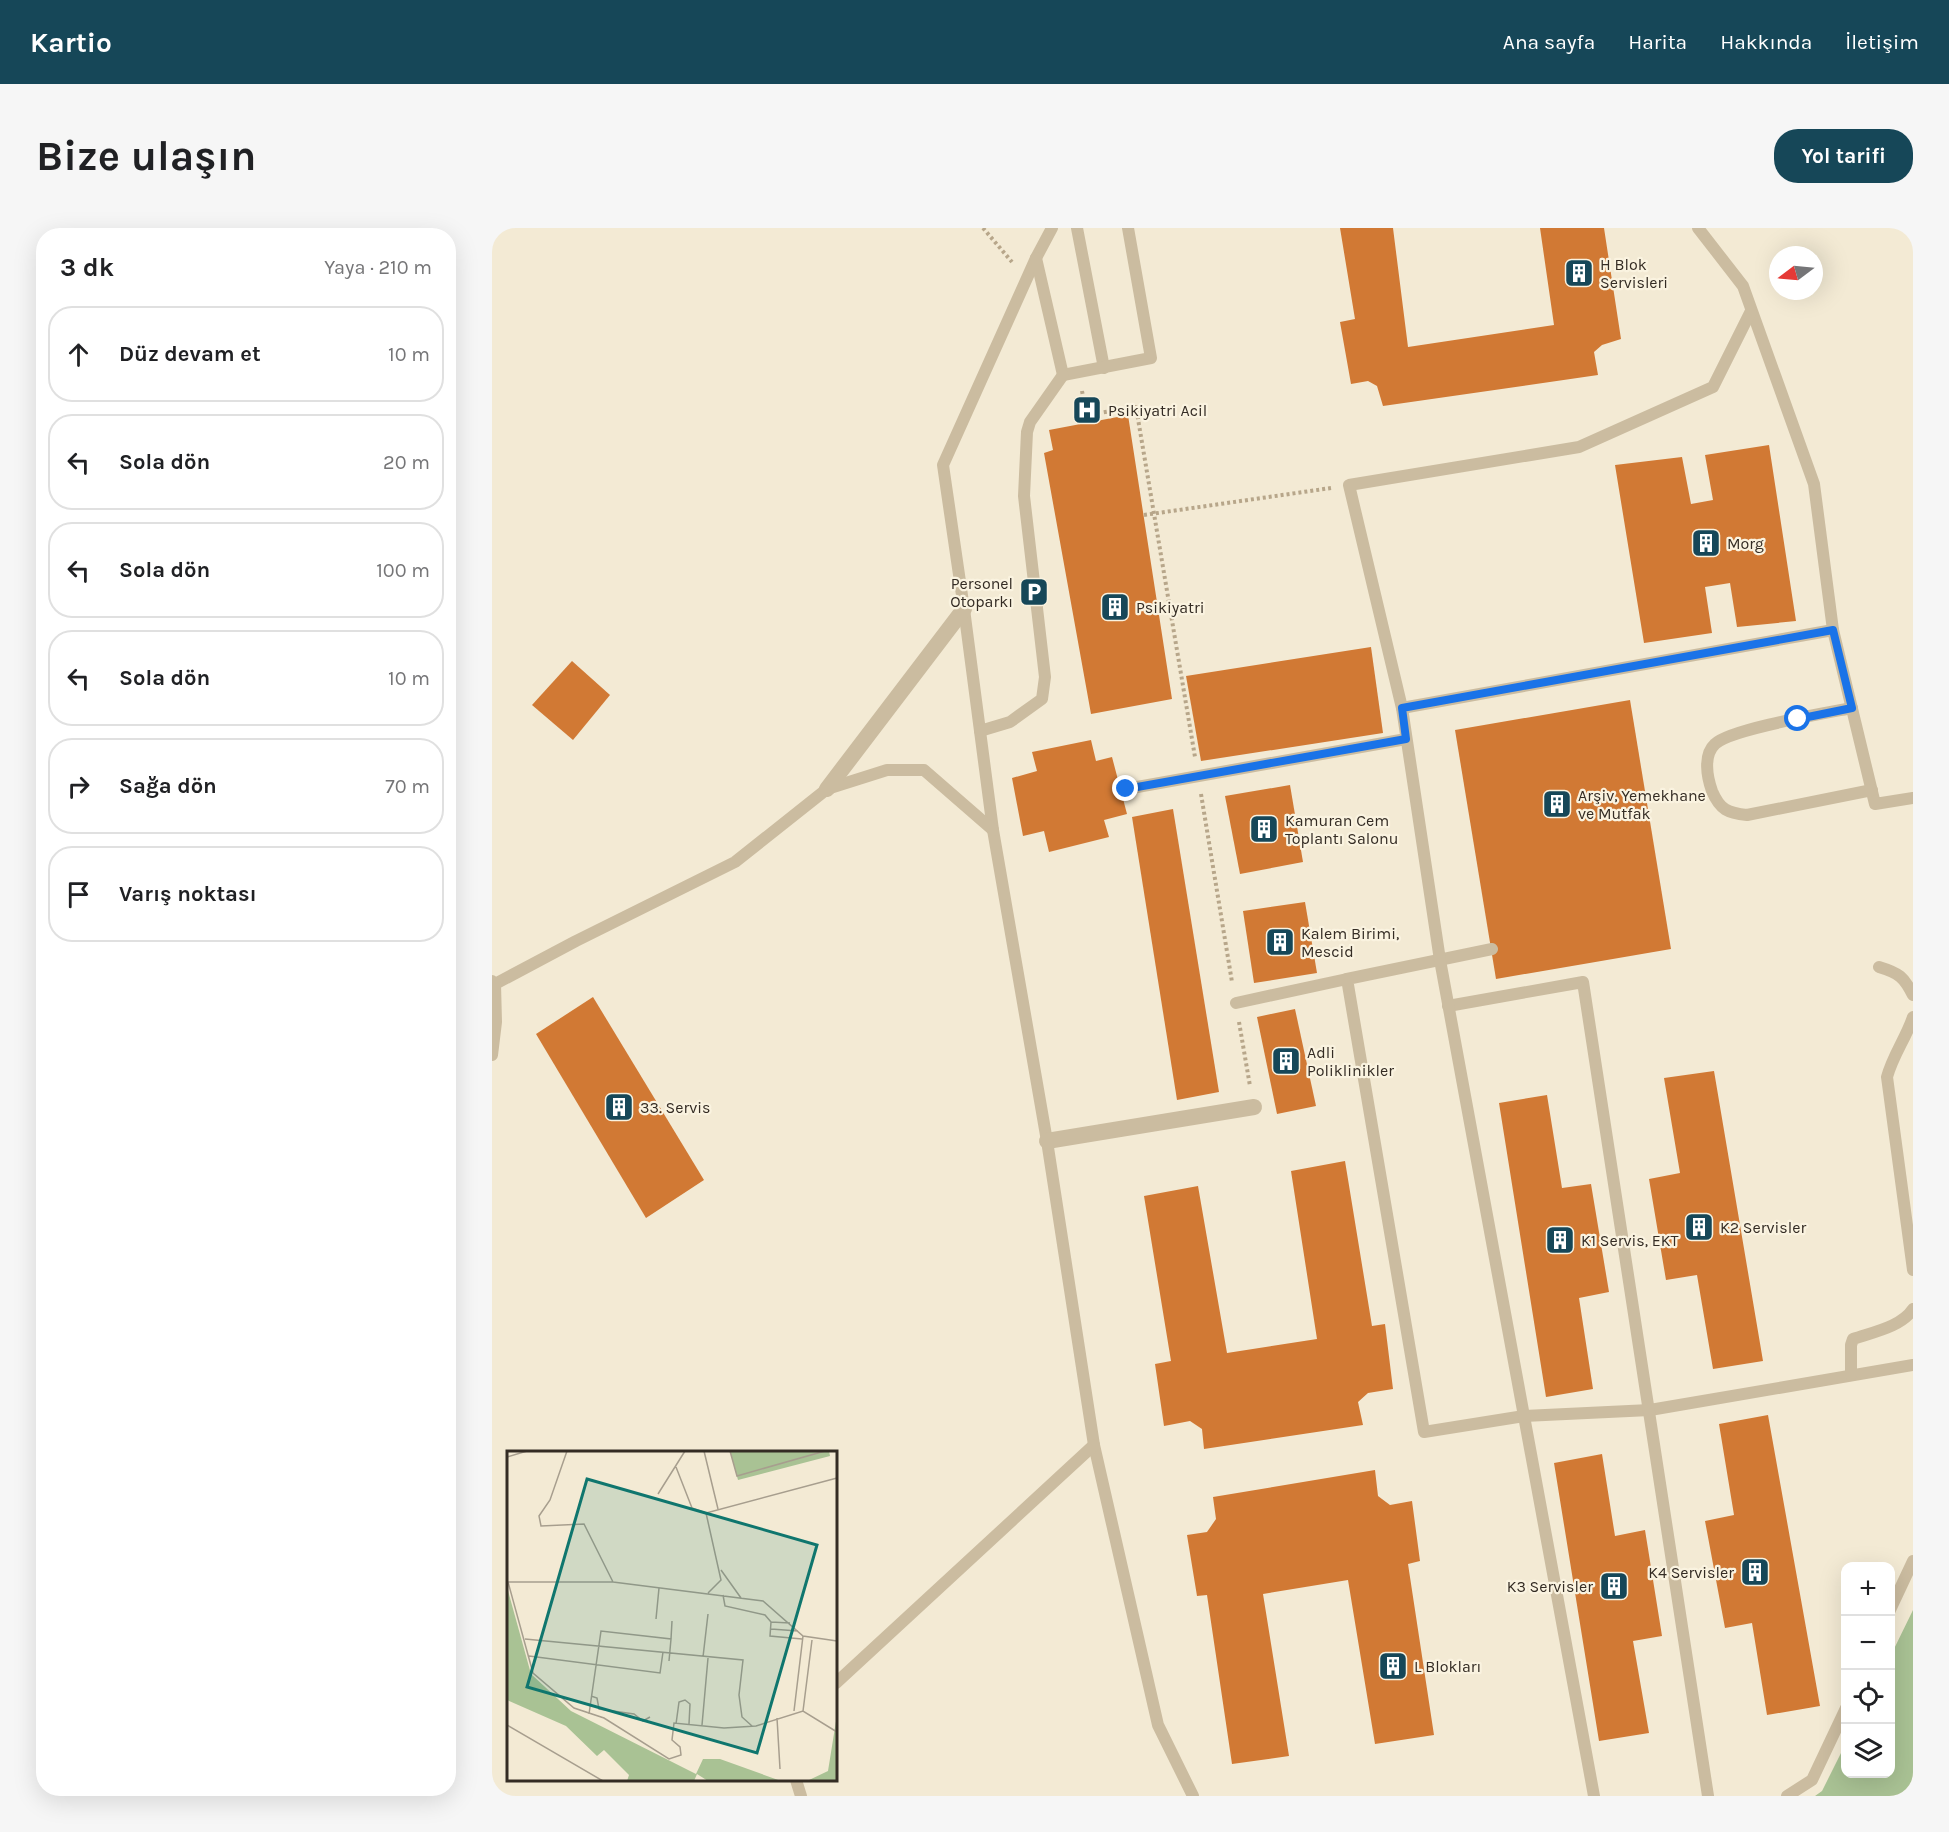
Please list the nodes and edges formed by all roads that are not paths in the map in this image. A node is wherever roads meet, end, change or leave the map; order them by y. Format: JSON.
{"nodes":[{"id":1,"x":1052,"y":228,"type":"edge"},
{"id":2,"x":1077,"y":228,"type":"edge"},
{"id":3,"x":1128,"y":228,"type":"edge"},
{"id":4,"x":1698,"y":228,"type":"edge"},
{"id":5,"x":1036,"y":258,"type":"junction"},
{"id":6,"x":1751,"y":311,"type":"junction"},
{"id":7,"x":1104,"y":368,"type":"junction"},
{"id":8,"x":1063,"y":375,"type":"junction"},
{"id":9,"x":964,"y":609,"type":"junction"},
{"id":10,"x":1833,"y":630,"type":"junction"},
{"id":11,"x":1402,"y":708,"type":"junction"},
{"id":12,"x":1852,"y":708,"type":"junction"},
{"id":13,"x":980,"y":731,"type":"junction"},
{"id":14,"x":1406,"y":739,"type":"junction"},
{"id":15,"x":827,"y":789,"type":"junction"},
{"id":16,"x":1126,"y":789,"type":"dead end"},
{"id":17,"x":1872,"y":790,"type":"junction"},
{"id":18,"x":1913,"y":798,"type":"edge"},
{"id":19,"x":993,"y":830,"type":"junction"},
{"id":20,"x":1492,"y":949,"type":"dead end"},
{"id":21,"x":1440,"y":960,"type":"junction"},
{"id":22,"x":1879,"y":967,"type":"dead end"},
{"id":23,"x":1347,"y":979,"type":"junction"},
{"id":24,"x":493,"y":982,"type":"edge"},
{"id":25,"x":1913,"y":995,"type":"edge"},
{"id":26,"x":1236,"y":1003,"type":"road end"},
{"id":27,"x":1448,"y":1006,"type":"junction"},
{"id":28,"x":1913,"y":1017,"type":"edge"},
{"id":29,"x":492,"y":1055,"type":"edge"},
{"id":30,"x":1254,"y":1107,"type":"road end"},
{"id":31,"x":1047,"y":1142,"type":"junction"},
{"id":32,"x":1913,"y":1270,"type":"edge"},
{"id":33,"x":1913,"y":1309,"type":"edge"},
{"id":34,"x":1913,"y":1365,"type":"edge"},
{"id":35,"x":1851,"y":1376,"type":"junction"},
{"id":36,"x":1650,"y":1410,"type":"junction"},
{"id":37,"x":1524,"y":1416,"type":"junction"},
{"id":38,"x":1094,"y":1445,"type":"junction"},
{"id":39,"x":1913,"y":1561,"type":"edge"},
{"id":40,"x":1895,"y":1599,"type":"edge"},
{"id":41,"x":837,"y":1682,"type":"edge"},
{"id":42,"x":1841,"y":1717,"type":"edge"},
{"id":43,"x":797,"y":1781,"type":"edge"},
{"id":44,"x":801,"y":1796,"type":"edge"},
{"id":45,"x":1193,"y":1796,"type":"edge"},
{"id":46,"x":1594,"y":1796,"type":"edge"},
{"id":47,"x":1708,"y":1796,"type":"edge"},
{"id":48,"x":1787,"y":1796,"type":"edge"}],
"edges":[{"from":1,"to":5,"type":"lane"},
{"from":2,"to":7,"type":"lane"},
{"from":3,"to":7,"type":"lane"},
{"from":4,"to":6,"type":"lane"},
{"from":5,"to":8,"type":"lane"},
{"from":5,"to":9,"type":"lane"},
{"from":6,"to":10,"type":"lane"},
{"from":6,"to":11,"type":"lane"},
{"from":7,"to":8,"type":"lane"},
{"from":8,"to":13,"type":"lane"},
{"from":9,"to":13,"type":"lane"},
{"from":9,"to":15,"type":"street"},
{"from":10,"to":11,"type":"lane"},
{"from":10,"to":12,"type":"lane"},
{"from":11,"to":14,"type":"lane"},
{"from":12,"to":17,"type":"lane"},
{"from":12,"to":17,"type":"lane"},
{"from":13,"to":19,"type":"lane"},
{"from":14,"to":16,"type":"lane"},
{"from":14,"to":21,"type":"lane"},
{"from":15,"to":19,"type":"lane"},
{"from":15,"to":24,"type":"lane"},
{"from":17,"to":18,"type":"lane"},
{"from":19,"to":31,"type":"lane"},
{"from":20,"to":21,"type":"lane"},
{"from":21,"to":23,"type":"lane"},
{"from":21,"to":27,"type":"lane"},
{"from":22,"to":25,"type":"lane"},
{"from":23,"to":26,"type":"lane"},
{"from":23,"to":37,"type":"lane"},
{"from":24,"to":29,"type":"lane"},
{"from":27,"to":36,"type":"lane"},
{"from":27,"to":37,"type":"lane"},
{"from":28,"to":32,"type":"lane"},
{"from":30,"to":31,"type":"street"},
{"from":31,"to":38,"type":"lane"},
{"from":33,"to":35,"type":"lane"},
{"from":34,"to":35,"type":"lane"},
{"from":35,"to":36,"type":"lane"},
{"from":36,"to":37,"type":"lane"},
{"from":36,"to":47,"type":"lane"},
{"from":37,"to":46,"type":"lane"},
{"from":38,"to":41,"type":"lane"},
{"from":38,"to":45,"type":"lane"},
{"from":39,"to":40,"type":"lane"},
{"from":42,"to":48,"type":"lane"},
{"from":43,"to":44,"type":"lane"}]}
